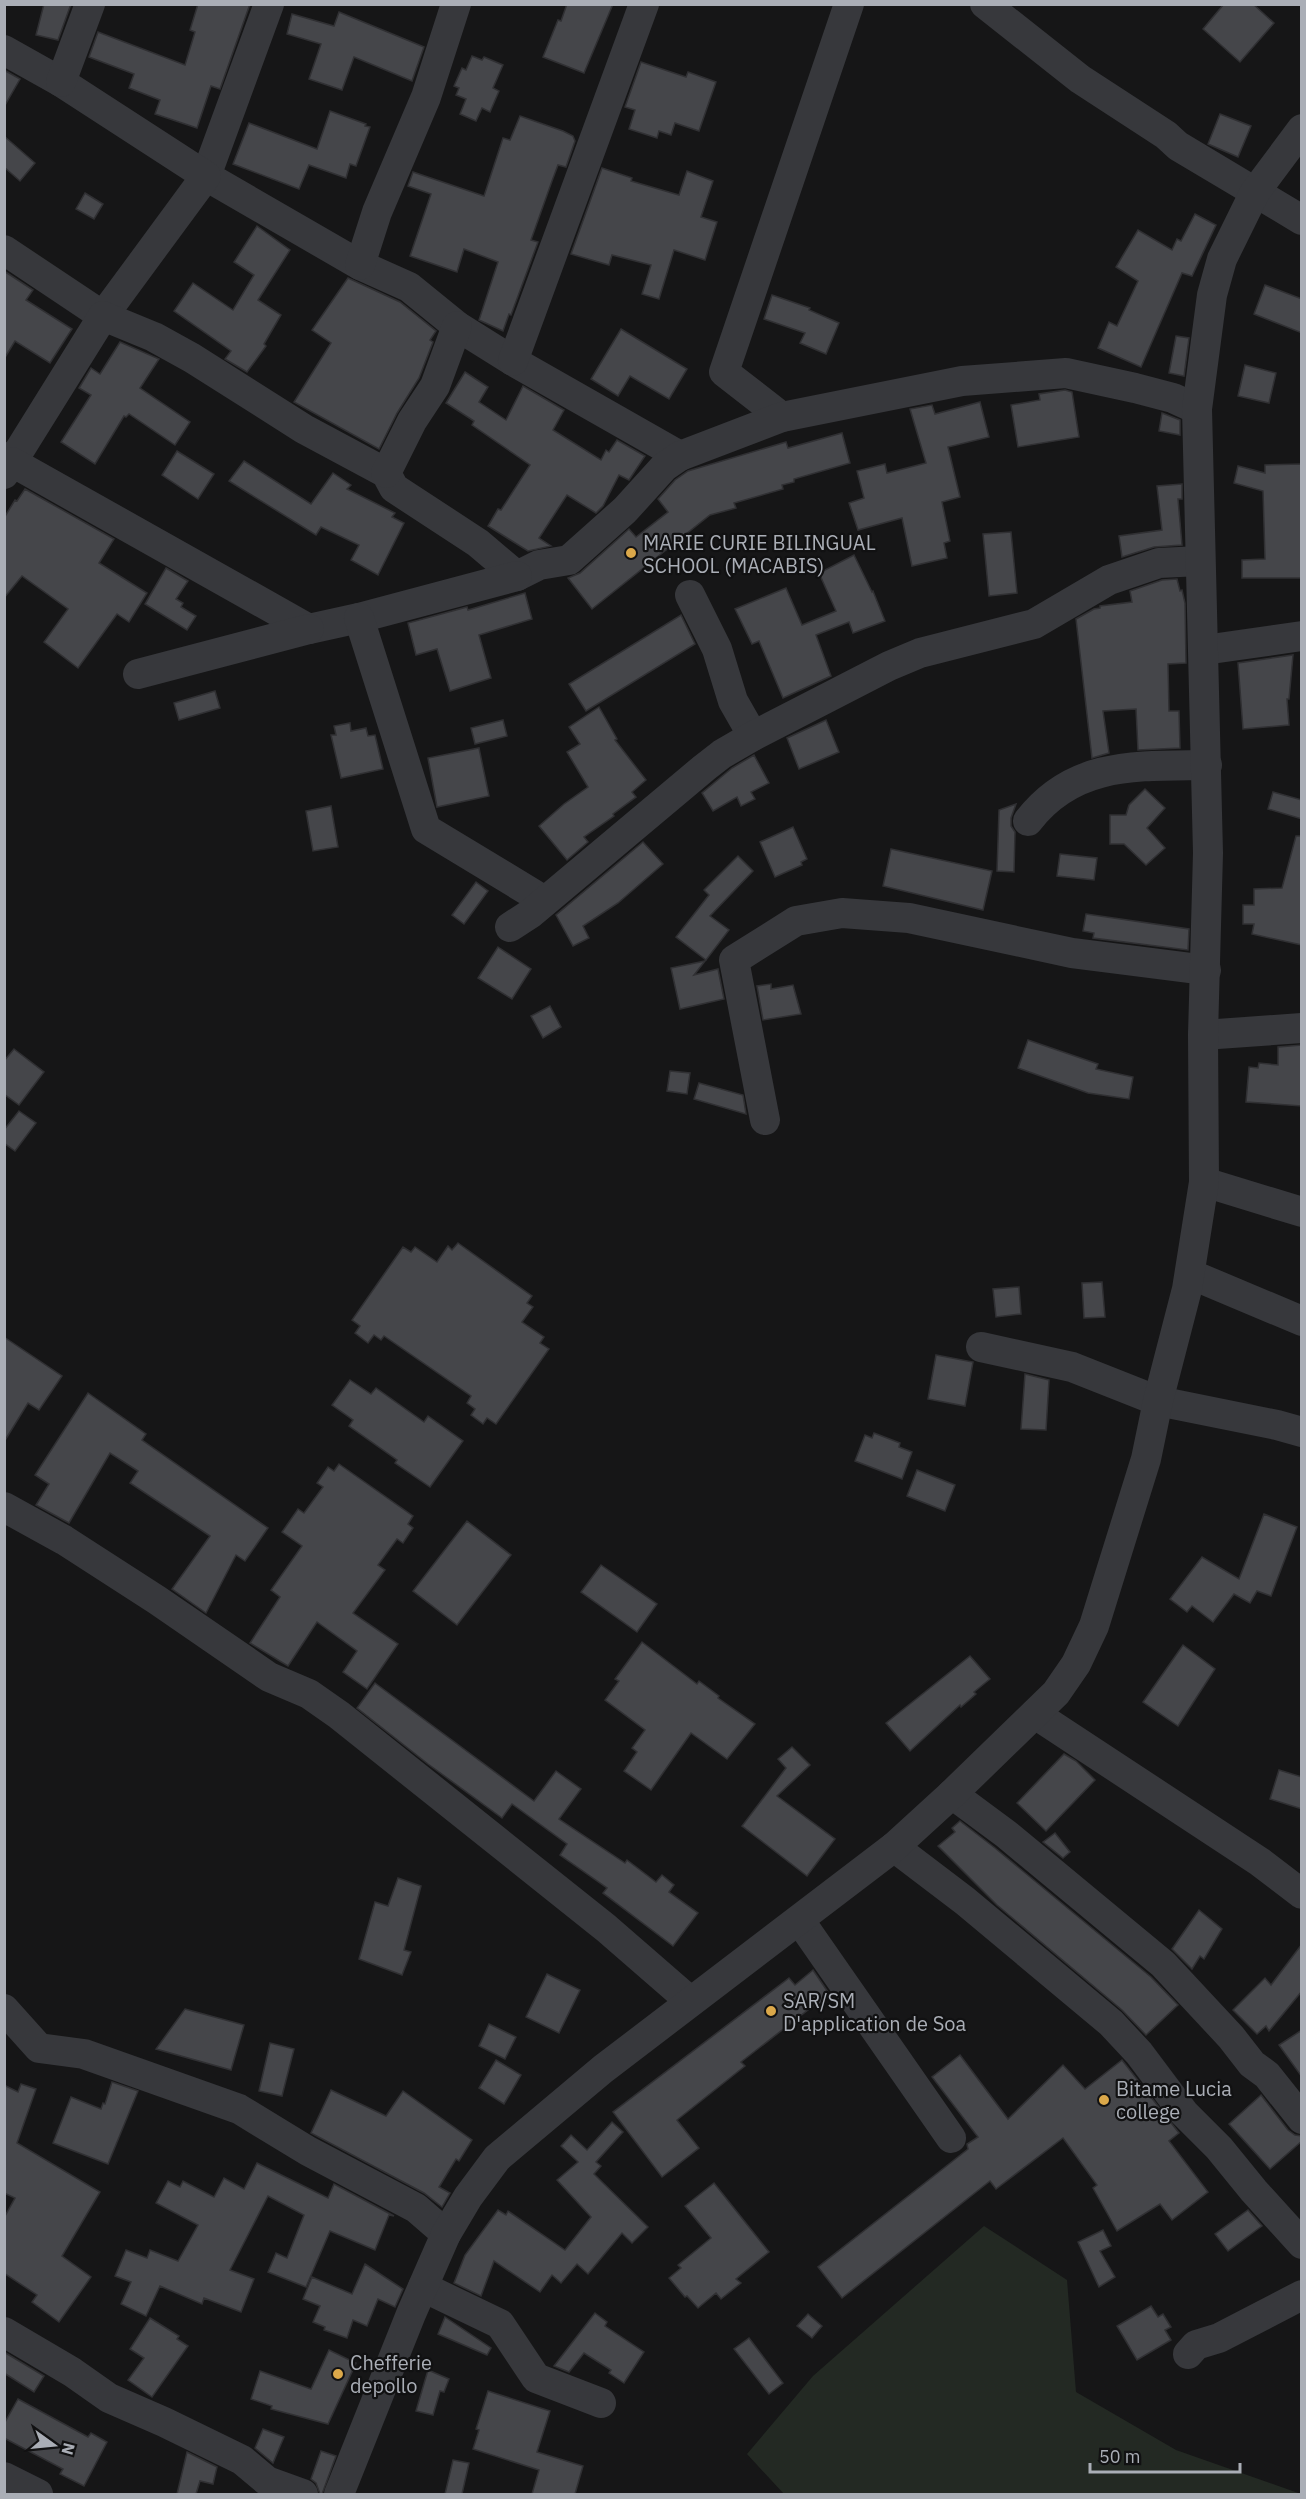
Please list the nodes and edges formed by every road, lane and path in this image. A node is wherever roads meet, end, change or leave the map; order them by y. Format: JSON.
{"nodes":[{"id":1,"x":90,"y":4,"type":"edge"},
{"id":2,"x":268,"y":4,"type":"edge"},
{"id":3,"x":456,"y":4,"type":"edge"},
{"id":4,"x":644,"y":4,"type":"edge"},
{"id":5,"x":849,"y":4,"type":"edge"},
{"id":6,"x":985,"y":4,"type":"edge"},
{"id":7,"x":4,"y":50,"type":"edge"},
{"id":8,"x":62,"y":82,"type":"junction"},
{"id":9,"x":1302,"y":129,"type":"edge"},
{"id":10,"x":206,"y":176,"type":"junction"},
{"id":11,"x":1255,"y":192,"type":"junction"},
{"id":12,"x":1302,"y":220,"type":"edge"},
{"id":13,"x":4,"y":250,"type":"edge"},
{"id":14,"x":360,"y":265,"type":"junction"},
{"id":15,"x":102,"y":316,"type":"junction"},
{"id":16,"x":457,"y":326,"type":"junction"},
{"id":17,"x":513,"y":361,"type":"junction"},
{"id":18,"x":1197,"y":409,"type":"junction"},
{"id":19,"x":782,"y":417,"type":"junction"},
{"id":20,"x":680,"y":456,"type":"junction"},
{"id":21,"x":7,"y":464,"type":"edge"},
{"id":22,"x":386,"y":473,"type":"junction"},
{"id":23,"x":1200,"y":561,"type":"junction"},
{"id":24,"x":517,"y":576,"type":"junction"},
{"id":25,"x":690,"y":595,"type":"dead end"},
{"id":26,"x":359,"y":618,"type":"junction"},
{"id":27,"x":309,"y":629,"type":"junction"},
{"id":28,"x":1302,"y":636,"type":"edge"},
{"id":29,"x":1204,"y":650,"type":"junction"},
{"id":30,"x":138,"y":674,"type":"dead end"},
{"id":31,"x":753,"y":736,"type":"junction"},
{"id":32,"x":1207,"y":765,"type":"junction"},
{"id":33,"x":1028,"y":821,"type":"dead end"},
{"id":34,"x":545,"y":901,"type":"junction"},
{"id":35,"x":510,"y":927,"type":"dead end"},
{"id":36,"x":1206,"y":970,"type":"junction"},
{"id":37,"x":1302,"y":1028,"type":"edge"},
{"id":38,"x":1203,"y":1035,"type":"junction"},
{"id":39,"x":765,"y":1120,"type":"dead end"},
{"id":40,"x":1204,"y":1182,"type":"junction"},
{"id":41,"x":1302,"y":1212,"type":"edge"},
{"id":42,"x":1190,"y":1274,"type":"junction"},
{"id":43,"x":1302,"y":1322,"type":"edge"},
{"id":44,"x":981,"y":1347,"type":"dead end"},
{"id":45,"x":1158,"y":1401,"type":"junction"},
{"id":46,"x":1302,"y":1432,"type":"edge"},
{"id":47,"x":4,"y":1507,"type":"edge"},
{"id":48,"x":1035,"y":1714,"type":"junction"},
{"id":49,"x":952,"y":1794,"type":"junction"},
{"id":50,"x":894,"y":1847,"type":"junction"},
{"id":51,"x":1302,"y":1894,"type":"edge"},
{"id":52,"x":800,"y":1921,"type":"junction"},
{"id":53,"x":690,"y":2001,"type":"junction"},
{"id":54,"x":4,"y":2009,"type":"edge"},
{"id":55,"x":1302,"y":2119,"type":"edge"},
{"id":56,"x":951,"y":2138,"type":"dead end"},
{"id":57,"x":446,"y":2234,"type":"junction"},
{"id":58,"x":1302,"y":2244,"type":"edge"},
{"id":59,"x":423,"y":2287,"type":"junction"},
{"id":60,"x":1302,"y":2295,"type":"edge"},
{"id":61,"x":4,"y":2331,"type":"edge"},
{"id":62,"x":1188,"y":2354,"type":"dead end"},
{"id":63,"x":601,"y":2403,"type":"dead end"},
{"id":64,"x":4,"y":2477,"type":"edge"},
{"id":65,"x":38,"y":2494,"type":"edge"},
{"id":66,"x":303,"y":2494,"type":"edge"},
{"id":67,"x":339,"y":2494,"type":"edge"}],
"edges":[{"from":1,"to":8,"type":"street"},
{"from":2,"to":10,"type":"street"},
{"from":3,"to":14,"type":"street"},
{"from":4,"to":17,"type":"street"},
{"from":5,"to":19,"type":"street"},
{"from":6,"to":11,"type":"street"},
{"from":7,"to":8,"type":"street"},
{"from":8,"to":10,"type":"street"},
{"from":9,"to":11,"type":"street"},
{"from":10,"to":14,"type":"street"},
{"from":10,"to":15,"type":"street"},
{"from":11,"to":12,"type":"street"},
{"from":11,"to":18,"type":"street"},
{"from":13,"to":15,"type":"street"},
{"from":14,"to":16,"type":"street"},
{"from":15,"to":21,"type":"street"},
{"from":15,"to":22,"type":"street"},
{"from":16,"to":17,"type":"street"},
{"from":16,"to":22,"type":"street"},
{"from":17,"to":20,"type":"street"},
{"from":18,"to":19,"type":"street"},
{"from":18,"to":23,"type":"street"},
{"from":19,"to":20,"type":"street"},
{"from":20,"to":24,"type":"street"},
{"from":21,"to":27,"type":"street"},
{"from":22,"to":24,"type":"street"},
{"from":23,"to":29,"type":"street"},
{"from":23,"to":31,"type":"street"},
{"from":24,"to":26,"type":"street"},
{"from":25,"to":31,"type":"street"},
{"from":26,"to":27,"type":"street"},
{"from":26,"to":34,"type":"street"},
{"from":27,"to":30,"type":"street"},
{"from":28,"to":29,"type":"street"},
{"from":29,"to":32,"type":"street"},
{"from":31,"to":34,"type":"street"},
{"from":32,"to":33,"type":"street"},
{"from":32,"to":36,"type":"street"},
{"from":34,"to":35,"type":"street"},
{"from":36,"to":38,"type":"street"},
{"from":36,"to":39,"type":"street"},
{"from":37,"to":38,"type":"street"},
{"from":38,"to":40,"type":"street"},
{"from":40,"to":41,"type":"street"},
{"from":40,"to":42,"type":"street"},
{"from":42,"to":43,"type":"street"},
{"from":42,"to":45,"type":"street"},
{"from":44,"to":45,"type":"street"},
{"from":45,"to":46,"type":"street"},
{"from":45,"to":48,"type":"street"},
{"from":47,"to":53,"type":"street"},
{"from":48,"to":49,"type":"street"},
{"from":48,"to":51,"type":"street"},
{"from":49,"to":50,"type":"street"},
{"from":49,"to":55,"type":"street"},
{"from":50,"to":52,"type":"street"},
{"from":50,"to":58,"type":"street"},
{"from":52,"to":53,"type":"street"},
{"from":52,"to":56,"type":"street"},
{"from":53,"to":57,"type":"street"},
{"from":54,"to":57,"type":"street"},
{"from":57,"to":59,"type":"street"},
{"from":59,"to":63,"type":"street"},
{"from":59,"to":67,"type":"street"},
{"from":60,"to":62,"type":"street"},
{"from":61,"to":66,"type":"street"},
{"from":64,"to":65,"type":"street"}]}
